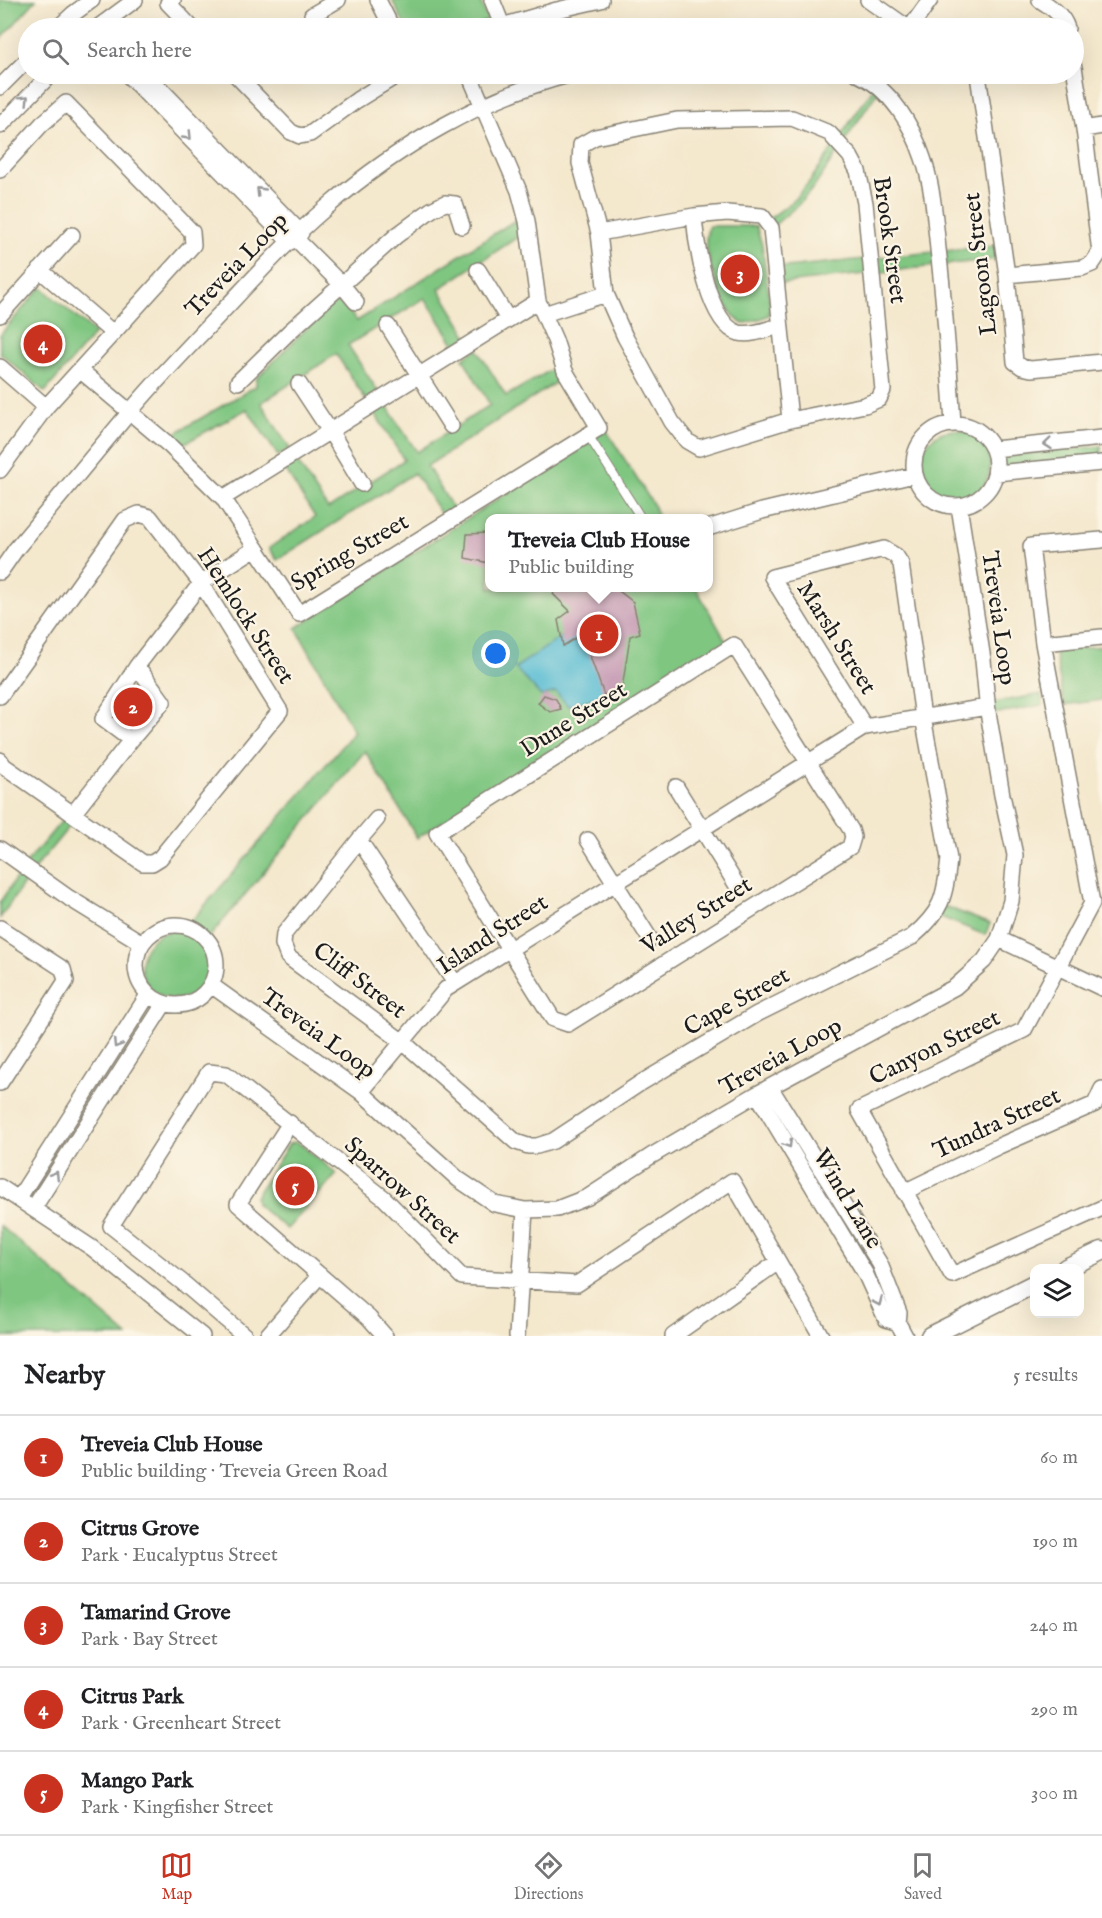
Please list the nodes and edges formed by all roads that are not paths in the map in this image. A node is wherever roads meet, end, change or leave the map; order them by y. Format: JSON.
{"nodes":[{"id":1,"x":135,"y":0,"type":"edge"},
{"id":2,"x":173,"y":0,"type":"edge"},
{"id":3,"x":338,"y":0,"type":"edge"},
{"id":4,"x":378,"y":0,"type":"edge"},
{"id":5,"x":492,"y":0,"type":"edge"},
{"id":6,"x":601,"y":0,"type":"edge"},
{"id":7,"x":868,"y":0,"type":"edge"},
{"id":8,"x":930,"y":0,"type":"edge"},
{"id":9,"x":1040,"y":0,"type":"edge"},
{"id":10,"x":86,"y":4,"type":"edge"},
{"id":11,"x":312,"y":15,"type":"dead end"},
{"id":12,"x":70,"y":18,"type":"edge"},
{"id":13,"x":93,"y":18,"type":"edge"},
{"id":14,"x":111,"y":18,"type":"edge"},
{"id":15,"x":182,"y":18,"type":"edge"},
{"id":16,"x":387,"y":18,"type":"edge"},
{"id":17,"x":496,"y":18,"type":"edge"},
{"id":18,"x":528,"y":18,"type":"edge"},
{"id":19,"x":894,"y":18,"type":"edge"},
{"id":20,"x":916,"y":18,"type":"edge"},
{"id":21,"x":1062,"y":18,"type":"edge"},
{"id":22,"x":18,"y":68,"type":"edge"},
{"id":23,"x":41,"y":84,"type":"edge"},
{"id":24,"x":138,"y":84,"type":"edge"},
{"id":25,"x":155,"y":84,"type":"edge"},
{"id":26,"x":245,"y":84,"type":"edge"},
{"id":27,"x":383,"y":84,"type":"edge"},
{"id":28,"x":473,"y":84,"type":"edge"},
{"id":29,"x":538,"y":84,"type":"edge"},
{"id":30,"x":881,"y":84,"type":"edge"},
{"id":31,"x":979,"y":84,"type":"edge"},
{"id":32,"x":1077,"y":84,"type":"edge"},
{"id":33,"x":0,"y":87,"type":"edge"},
{"id":34,"x":483,"y":106,"type":"junction"},
{"id":35,"x":0,"y":126,"type":"edge"},
{"id":36,"x":1102,"y":126,"type":"edge"},
{"id":37,"x":1084,"y":129,"type":"junction"},
{"id":38,"x":0,"y":170,"type":"edge"},
{"id":39,"x":694,"y":216,"type":"junction"},
{"id":40,"x":462,"y":226,"type":"dead end"},
{"id":41,"x":599,"y":233,"type":"junction"},
{"id":42,"x":72,"y":235,"type":"dead end"},
{"id":43,"x":295,"y":237,"type":"junction"},
{"id":44,"x":40,"y":270,"type":"junction"},
{"id":45,"x":478,"y":270,"type":"dead end"},
{"id":46,"x":1007,"y":275,"type":"junction"},
{"id":47,"x":342,"y":285,"type":"junction"},
{"id":48,"x":606,"y":294,"type":"junction"},
{"id":49,"x":356,"y":302,"type":"dead end"},
{"id":50,"x":2,"y":308,"type":"edge"},
{"id":51,"x":541,"y":308,"type":"junction"},
{"id":52,"x":508,"y":319,"type":"junction"},
{"id":53,"x":388,"y":326,"type":"dead end"},
{"id":54,"x":780,"y":326,"type":"junction"},
{"id":55,"x":113,"y":333,"type":"junction"},
{"id":56,"x":1102,"y":362,"type":"edge"},
{"id":57,"x":0,"y":367,"type":"edge"},
{"id":58,"x":80,"y":370,"type":"junction"},
{"id":59,"x":419,"y":376,"type":"junction"},
{"id":60,"x":238,"y":382,"type":"dead end"},
{"id":61,"x":298,"y":384,"type":"dead end"},
{"id":62,"x":46,"y":407,"type":"junction"},
{"id":63,"x":129,"y":412,"type":"junction"},
{"id":64,"x":790,"y":420,"type":"junction"},
{"id":65,"x":953,"y":423,"type":"junction"},
{"id":66,"x":451,"y":426,"type":"dead end"},
{"id":67,"x":330,"y":431,"type":"junction"},
{"id":68,"x":1102,"y":438,"type":"edge"},
{"id":69,"x":591,"y":440,"type":"junction"},
{"id":70,"x":994,"y":449,"type":"junction"},
{"id":71,"x":1102,"y":463,"type":"edge"},
{"id":72,"x":0,"y":470,"type":"edge"},
{"id":73,"x":914,"y":470,"type":"junction"},
{"id":74,"x":996,"y":472,"type":"junction"},
{"id":75,"x":362,"y":484,"type":"dead end"},
{"id":76,"x":223,"y":498,"type":"junction"},
{"id":77,"x":959,"y":506,"type":"junction"},
{"id":78,"x":639,"y":514,"type":"edge"},
{"id":79,"x":713,"y":518,"type":"edge"},
{"id":80,"x":713,"y":526,"type":"edge"},
{"id":81,"x":1102,"y":540,"type":"edge"},
{"id":82,"x":256,"y":548,"type":"junction"},
{"id":83,"x":0,"y":572,"type":"edge"},
{"id":84,"x":201,"y":582,"type":"junction"},
{"id":85,"x":1102,"y":637,"type":"edge"},
{"id":86,"x":1043,"y":643,"type":"junction"},
{"id":87,"x":137,"y":666,"type":"junction"},
{"id":88,"x":0,"y":696,"type":"edge"},
{"id":89,"x":987,"y":707,"type":"junction"},
{"id":90,"x":923,"y":717,"type":"junction"},
{"id":91,"x":865,"y":727,"type":"junction"},
{"id":92,"x":131,"y":740,"type":"junction"},
{"id":93,"x":0,"y":760,"type":"edge"},
{"id":94,"x":808,"y":763,"type":"junction"},
{"id":95,"x":676,"y":787,"type":"dead end"},
{"id":96,"x":73,"y":814,"type":"junction"},
{"id":97,"x":377,"y":819,"type":"dead end"},
{"id":98,"x":703,"y":828,"type":"junction"},
{"id":99,"x":359,"y":840,"type":"junction"},
{"id":100,"x":588,"y":840,"type":"dead end"},
{"id":101,"x":0,"y":849,"type":"edge"},
{"id":102,"x":616,"y":884,"type":"junction"},
{"id":103,"x":736,"y":884,"type":"dead end"},
{"id":104,"x":0,"y":928,"type":"edge"},
{"id":105,"x":650,"y":939,"type":"dead end"},
{"id":106,"x":999,"y":939,"type":"junction"},
{"id":107,"x":142,"y":943,"type":"junction"},
{"id":108,"x":509,"y":950,"type":"junction"},
{"id":109,"x":1059,"y":967,"type":"junction"},
{"id":110,"x":455,"y":983,"type":"junction"},
{"id":111,"x":211,"y":985,"type":"junction"},
{"id":112,"x":1102,"y":988,"type":"edge"},
{"id":113,"x":148,"y":994,"type":"junction"},
{"id":114,"x":164,"y":1004,"type":"junction"},
{"id":115,"x":404,"y":1042,"type":"junction"},
{"id":116,"x":93,"y":1082,"type":"junction"},
{"id":117,"x":0,"y":1083,"type":"edge"},
{"id":118,"x":1102,"y":1089,"type":"edge"},
{"id":119,"x":108,"y":1090,"type":"junction"},
{"id":120,"x":764,"y":1091,"type":"junction"},
{"id":121,"x":361,"y":1092,"type":"junction"},
{"id":122,"x":290,"y":1123,"type":"junction"},
{"id":123,"x":0,"y":1188,"type":"edge"},
{"id":124,"x":904,"y":1192,"type":"junction"},
{"id":125,"x":18,"y":1199,"type":"junction"},
{"id":126,"x":1102,"y":1208,"type":"edge"},
{"id":127,"x":33,"y":1209,"type":"junction"},
{"id":128,"x":525,"y":1210,"type":"junction"},
{"id":129,"x":1102,"y":1251,"type":"edge"},
{"id":130,"x":778,"y":1262,"type":"junction"},
{"id":131,"x":1076,"y":1264,"type":"edge"},
{"id":132,"x":320,"y":1275,"type":"junction"},
{"id":133,"x":520,"y":1280,"type":"junction"},
{"id":134,"x":1030,"y":1287,"type":"edge"},
{"id":135,"x":902,"y":1329,"type":"edge"},
{"id":136,"x":936,"y":1335,"type":"edge"},
{"id":137,"x":202,"y":1336,"type":"edge"},
{"id":138,"x":245,"y":1336,"type":"edge"},
{"id":139,"x":267,"y":1336,"type":"edge"},
{"id":140,"x":386,"y":1336,"type":"edge"},
{"id":141,"x":517,"y":1336,"type":"edge"},
{"id":142,"x":673,"y":1336,"type":"edge"},
{"id":143,"x":821,"y":1336,"type":"edge"}],
"edges":[{"from":1,"to":14,"type":"street"},
{"from":2,"to":15,"type":"street"},
{"from":3,"to":11,"type":"street"},
{"from":4,"to":16,"type":"street"},
{"from":5,"to":17,"type":"street"},
{"from":6,"to":18,"type":"street"},
{"from":7,"to":19,"type":"street"},
{"from":8,"to":20,"type":"street"},
{"from":9,"to":21,"type":"street"},
{"from":10,"to":12,"type":"street"},
{"from":10,"to":13,"type":"street"},
{"from":22,"to":33,"type":"street"},
{"from":35,"to":23,"type":"street","one_way":true},
{"from":24,"to":43,"type":"street","one_way":true},
{"from":43,"to":25,"type":"street","one_way":true},
{"from":26,"to":27,"type":"street"},
{"from":28,"to":34,"type":"street"},
{"from":29,"to":34,"type":"street","name":"Treveia Loop"},
{"from":30,"to":65,"type":"street"},
{"from":31,"to":46,"type":"street","name":"Lagoon Street"},
{"from":32,"to":37,"type":"street"},
{"from":34,"to":43,"type":"street","name":"Treveia Loop"},
{"from":34,"to":51,"type":"street"},
{"from":36,"to":37,"type":"street"},
{"from":37,"to":46,"type":"street"},
{"from":38,"to":55,"type":"street"},
{"from":39,"to":41,"type":"street"},
{"from":39,"to":54,"type":"street"},
{"from":39,"to":54,"type":"street"},
{"from":40,"to":47,"type":"street"},
{"from":41,"to":48,"type":"street","name":"Brook Street"},
{"from":41,"to":64,"type":"street","name":"Brook Street"},
{"from":42,"to":44,"type":"street"},
{"from":43,"to":47,"type":"street"},
{"from":43,"to":63,"type":"street","name":"Treveia Loop"},
{"from":44,"to":50,"type":"street"},
{"from":44,"to":55,"type":"street"},
{"from":45,"to":52,"type":"street"},
{"from":46,"to":56,"type":"street","name":"Lagoon Street"},
{"from":47,"to":49,"type":"street"},
{"from":47,"to":60,"type":"street"},
{"from":48,"to":51,"type":"street"},
{"from":48,"to":64,"type":"street","name":"Brook Street"},
{"from":51,"to":52,"type":"street"},
{"from":51,"to":69,"type":"street"},
{"from":52,"to":59,"type":"street"},
{"from":53,"to":59,"type":"street"},
{"from":54,"to":64,"type":"street"},
{"from":55,"to":58,"type":"street"},
{"from":57,"to":62,"type":"street"},
{"from":58,"to":62,"type":"street"},
{"from":58,"to":63,"type":"street","name":"Spring Street"},
{"from":59,"to":66,"type":"street"},
{"from":59,"to":67,"type":"street"},
{"from":61,"to":67,"type":"street"},
{"from":62,"to":72,"type":"street"},
{"from":63,"to":76,"type":"street","name":"Spring Street"},
{"from":63,"to":83,"type":"street","name":"Treveia Loop"},
{"from":65,"to":70,"type":"street"},
{"from":65,"to":73,"type":"street"},
{"from":67,"to":75,"type":"street"},
{"from":67,"to":76,"type":"street"},
{"from":68,"to":70,"type":"street","one_way":true},
{"from":69,"to":78,"type":"lane"},
{"from":69,"to":82,"type":"street","name":"Spring Street"},
{"from":70,"to":74,"type":"street"},
{"from":71,"to":74,"type":"street"},
{"from":73,"to":77,"type":"street"},
{"from":73,"to":79,"type":"street"},
{"from":73,"to":80,"type":"street"},
{"from":74,"to":77,"type":"street"},
{"from":76,"to":82,"type":"street","name":"Spring Street"},
{"from":77,"to":89,"type":"street","name":"Treveia Loop"},
{"from":81,"to":86,"type":"street","name":"Canyon Street"},
{"from":82,"to":84,"type":"street"},
{"from":84,"to":87,"type":"street"},
{"from":84,"to":88,"type":"street","name":"Hemlock Street"},
{"from":84,"to":96,"type":"street","name":"Hemlock Street"},
{"from":85,"to":86,"type":"street"},
{"from":86,"to":109,"type":"street","name":"Canyon Street"},
{"from":87,"to":92,"type":"street"},
{"from":87,"to":92,"type":"street"},
{"from":89,"to":90,"type":"street","name":"Island Street"},
{"from":89,"to":106,"type":"street","name":"Treveia Loop"},
{"from":90,"to":91,"type":"street","name":"Island Street"},
{"from":90,"to":91,"type":"street","name":"Marsh Street"},
{"from":90,"to":115,"type":"street","name":"Cape Street"},
{"from":91,"to":94,"type":"street","name":"Island Street"},
{"from":92,"to":96,"type":"street"},
{"from":93,"to":96,"type":"street","name":"Hemlock Street"},
{"from":94,"to":98,"type":"street","name":"Island Street"},
{"from":94,"to":108,"type":"street","name":"Valley Street"},
{"from":94,"to":108,"type":"street","name":"Dune Street"},
{"from":95,"to":98,"type":"street"},
{"from":97,"to":99,"type":"street","name":"Cliff Street"},
{"from":98,"to":102,"type":"street","name":"Island Street"},
{"from":98,"to":103,"type":"street"},
{"from":99,"to":110,"type":"street"},
{"from":99,"to":115,"type":"street","name":"Cliff Street"},
{"from":100,"to":102,"type":"street"},
{"from":101,"to":107,"type":"street"},
{"from":102,"to":105,"type":"street"},
{"from":102,"to":108,"type":"street","name":"Island Street"},
{"from":104,"to":117,"type":"street"},
{"from":106,"to":109,"type":"street"},
{"from":106,"to":120,"type":"street","name":"Treveia Loop"},
{"from":107,"to":111,"type":"street"},
{"from":107,"to":113,"type":"street"},
{"from":108,"to":110,"type":"street","name":"Island Street"},
{"from":109,"to":112,"type":"street"},
{"from":109,"to":124,"type":"street","name":"Canyon Street"},
{"from":110,"to":115,"type":"street","name":"Island Street"},
{"from":111,"to":114,"type":"street"},
{"from":111,"to":121,"type":"street","name":"Treveia Loop"},
{"from":113,"to":114,"type":"street"},
{"from":113,"to":116,"type":"street","one_way":true},
{"from":114,"to":119,"type":"street"},
{"from":115,"to":121,"type":"street","name":"Island Street"},
{"from":116,"to":119,"type":"street"},
{"from":116,"to":125,"type":"street"},
{"from":118,"to":124,"type":"street","name":"Tundra Street"},
{"from":127,"to":119,"type":"street","one_way":true},
{"from":120,"to":128,"type":"street","name":"Treveia Loop"},
{"from":120,"to":135,"type":"street","name":"Wind Lane"},
{"from":121,"to":128,"type":"street","name":"Treveia Loop"},
{"from":122,"to":132,"type":"street"},
{"from":122,"to":133,"type":"street","name":"Sparrow Street"},
{"from":122,"to":138,"type":"street","name":"Sparrow Street"},
{"from":123,"to":125,"type":"street"},
{"from":124,"to":126,"type":"street","name":"Canyon Street"},
{"from":125,"to":127,"type":"street"},
{"from":127,"to":137,"type":"street"},
{"from":128,"to":133,"type":"street"},
{"from":129,"to":131,"type":"street"},
{"from":130,"to":133,"type":"street","name":"Sparrow Street"},
{"from":130,"to":142,"type":"street"},
{"from":130,"to":143,"type":"street","name":"Sparrow Street"},
{"from":132,"to":139,"type":"street"},
{"from":132,"to":140,"type":"street"},
{"from":133,"to":141,"type":"street"},
{"from":134,"to":136,"type":"street"}]}
